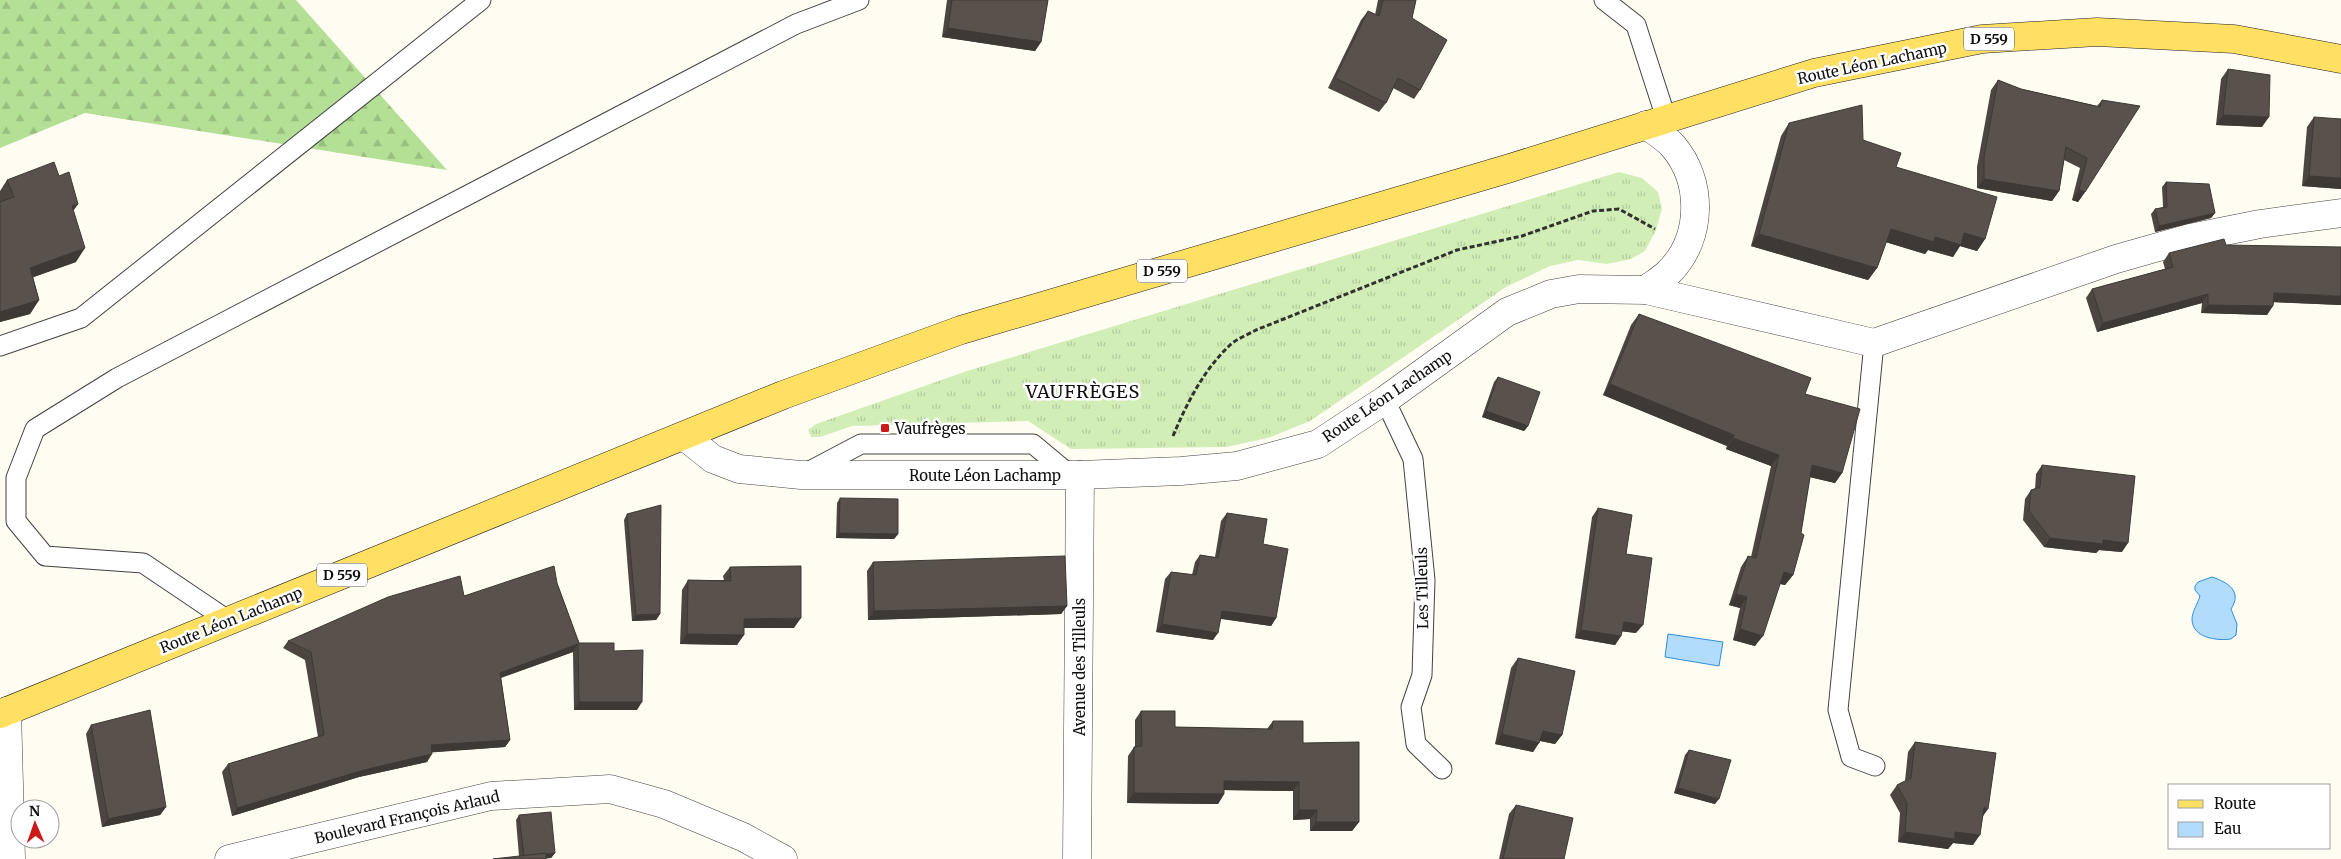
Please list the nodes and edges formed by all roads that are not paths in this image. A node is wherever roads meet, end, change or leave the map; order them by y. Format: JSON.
{"nodes":[{"id":1,"x":481,"y":0,"type":"edge"},
{"id":2,"x":859,"y":0,"type":"edge"},
{"id":3,"x":1604,"y":0,"type":"edge"},
{"id":4,"x":2341,"y":59,"type":"edge"},
{"id":5,"x":1656,"y":122,"type":"junction"},
{"id":6,"x":2341,"y":213,"type":"edge"},
{"id":7,"x":1646,"y":290,"type":"junction"},
{"id":8,"x":1874,"y":343,"type":"junction"},
{"id":9,"x":0,"y":346,"type":"edge"},
{"id":10,"x":1385,"y":400,"type":"junction"},
{"id":11,"x":684,"y":436,"type":"junction"},
{"id":12,"x":1075,"y":474,"type":"junction"},
{"id":13,"x":229,"y":621,"type":"junction"},
{"id":14,"x":3,"y":712,"type":"edge"},
{"id":15,"x":1875,"y":766,"type":"dead end"},
{"id":16,"x":1442,"y":769,"type":"dead end"},
{"id":17,"x":11,"y":859,"type":"edge"},
{"id":18,"x":229,"y":859,"type":"edge"},
{"id":19,"x":783,"y":859,"type":"edge"},
{"id":20,"x":1077,"y":859,"type":"edge"}],
"edges":[{"from":1,"to":9,"type":"lane"},
{"from":2,"to":13,"type":"lane"},
{"from":3,"to":5,"type":"lane"},
{"from":4,"to":5,"type":"main road","name":"Route Léon Lachamp","number":"D 559"},
{"from":5,"to":7,"type":"street"},
{"from":5,"to":11,"type":"main road","name":"Route Léon Lachamp","number":"D 559"},
{"from":6,"to":8,"type":"street"},
{"from":7,"to":8,"type":"street","name":"Route Léon Lachamp"},
{"from":7,"to":10,"type":"street","name":"Route Léon Lachamp"},
{"from":8,"to":15,"type":"lane"},
{"from":10,"to":12,"type":"street","name":"Route Léon Lachamp"},
{"from":10,"to":16,"type":"lane","name":"Les Tilleuls"},
{"from":11,"to":12,"type":"street","name":"Route Léon Lachamp"},
{"from":11,"to":13,"type":"main road","name":"Route Léon Lachamp","number":"D 559"},
{"from":12,"to":20,"type":"street","name":"Avenue des Tilleuls"},
{"from":13,"to":14,"type":"main road","name":"Route Léon Lachamp","number":"D 559"},
{"from":14,"to":17,"type":"street"},
{"from":18,"to":19,"type":"street","name":"Boulevard François Arlaud"}]}
